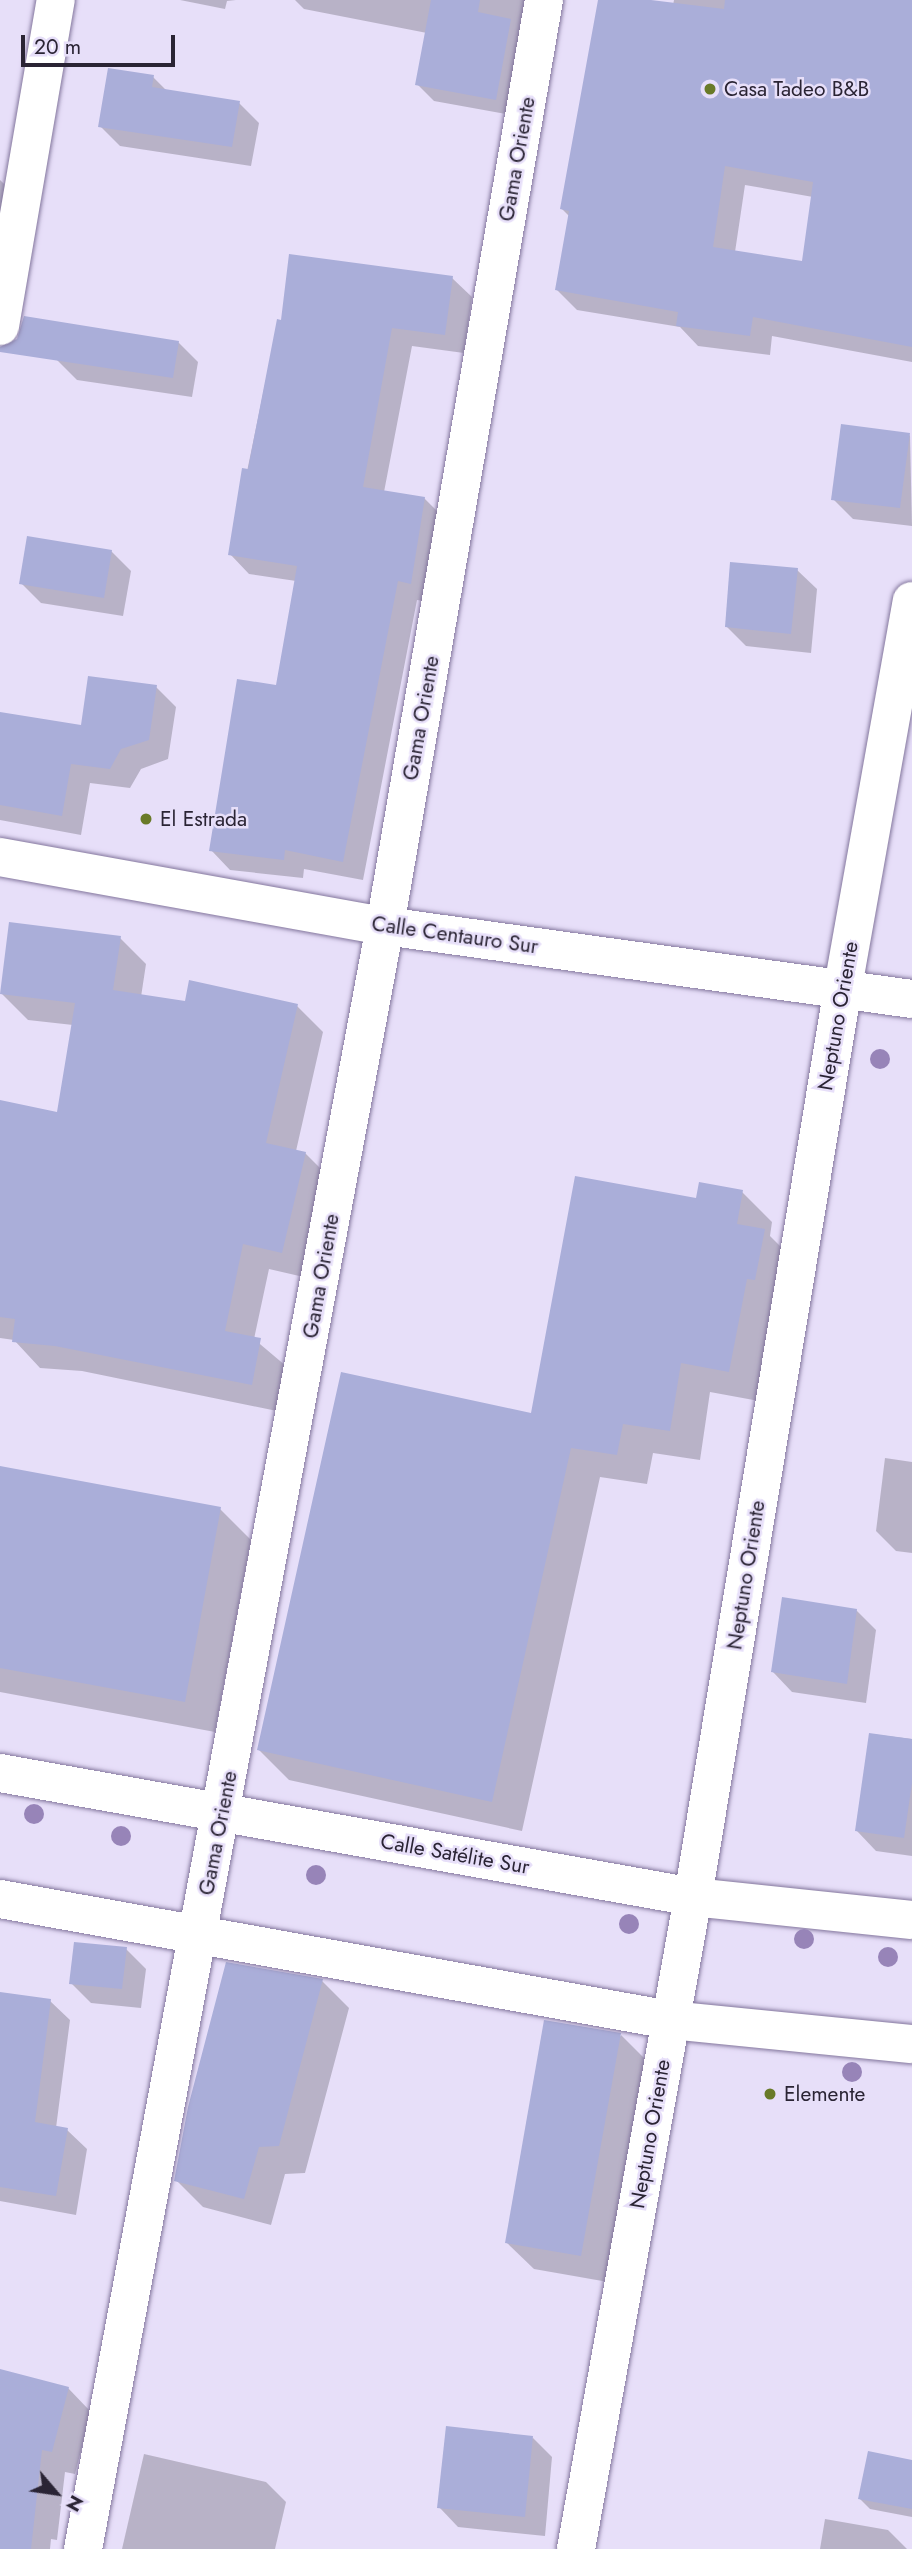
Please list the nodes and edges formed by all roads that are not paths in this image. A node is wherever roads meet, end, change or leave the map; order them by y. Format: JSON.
{"nodes":[{"id":1,"x":56,"y":0,"type":"edge"},
{"id":2,"x":544,"y":0,"type":"edge"},
{"id":3,"x":0,"y":326,"type":"edge"},
{"id":4,"x":912,"y":600,"type":"edge"},
{"id":5,"x":0,"y":857,"type":"edge"},
{"id":6,"x":385,"y":926,"type":"junction"},
{"id":7,"x":843,"y":987,"type":"junction"},
{"id":8,"x":912,"y":999,"type":"edge"},
{"id":9,"x":0,"y":1773,"type":"edge"},
{"id":10,"x":223,"y":1813,"type":"junction"},
{"id":11,"x":692,"y":1897,"type":"junction"},
{"id":12,"x":0,"y":1899,"type":"edge"},
{"id":13,"x":912,"y":1920,"type":"edge"},
{"id":14,"x":198,"y":1934,"type":"junction"},
{"id":15,"x":670,"y":2020,"type":"junction"},
{"id":16,"x":912,"y":2045,"type":"edge"},
{"id":17,"x":83,"y":2549,"type":"edge"},
{"id":18,"x":576,"y":2549,"type":"edge"}],
"edges":[{"from":1,"to":3,"type":"street"},
{"from":2,"to":6,"type":"street","name":"Gama Oriente"},
{"from":4,"to":7,"type":"street","name":"Neptuno Oriente"},
{"from":5,"to":6,"type":"street","name":"Calle Centauro Sur"},
{"from":6,"to":7,"type":"street","name":"Calle Centauro Sur"},
{"from":6,"to":10,"type":"street","name":"Gama Oriente"},
{"from":7,"to":8,"type":"street","name":"Calle Centauro Sur"},
{"from":7,"to":11,"type":"street","name":"Neptuno Oriente"},
{"from":9,"to":10,"type":"street","name":"Calle Satélite Sur"},
{"from":10,"to":11,"type":"street","name":"Calle Satélite Sur"},
{"from":10,"to":14,"type":"street","name":"Gama Oriente"},
{"from":11,"to":13,"type":"street","name":"Calle Satélite Sur"},
{"from":11,"to":15,"type":"street","name":"Neptuno Oriente"},
{"from":12,"to":14,"type":"street"},
{"from":14,"to":15,"type":"street"},
{"from":14,"to":17,"type":"street","name":"Gama Oriente"},
{"from":15,"to":16,"type":"street"},
{"from":15,"to":18,"type":"street","name":"Neptuno Oriente"}]}
